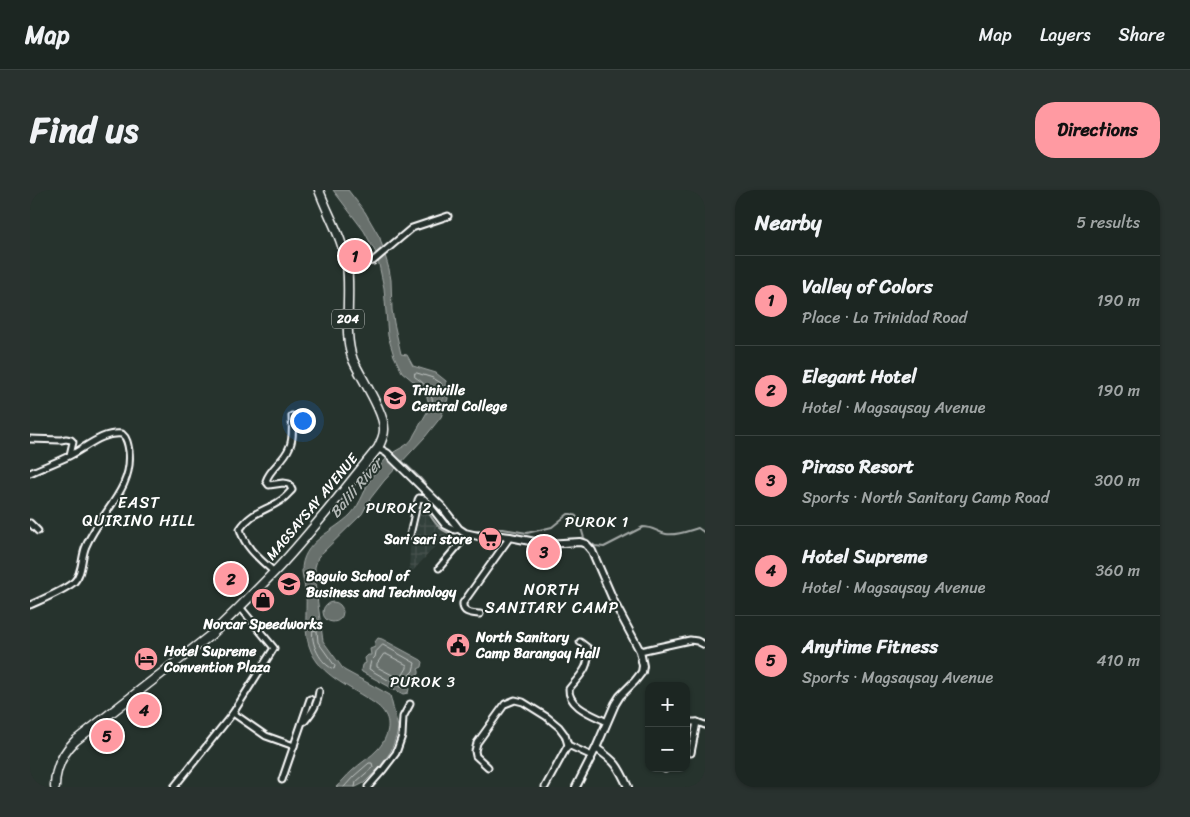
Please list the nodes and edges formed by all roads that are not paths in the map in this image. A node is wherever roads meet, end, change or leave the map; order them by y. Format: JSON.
{"nodes":[{"id":1,"x":319,"y":190,"type":"edge"},
{"id":2,"x":448,"y":216,"type":"dead end"},
{"id":3,"x":347,"y":264,"type":"junction"},
{"id":4,"x":292,"y":416,"type":"dead end"},
{"id":5,"x":30,"y":439,"type":"edge"},
{"id":6,"x":378,"y":448,"type":"junction"},
{"id":7,"x":70,"y":456,"type":"junction"},
{"id":8,"x":30,"y":473,"type":"edge"},
{"id":9,"x":30,"y":523,"type":"edge"},
{"id":10,"x":458,"y":529,"type":"junction"},
{"id":11,"x":38,"y":531,"type":"dead end"},
{"id":12,"x":468,"y":534,"type":"junction"},
{"id":13,"x":410,"y":535,"type":"dead end"},
{"id":14,"x":510,"y":537,"type":"junction"},
{"id":15,"x":439,"y":568,"type":"dead end"},
{"id":16,"x":274,"y":572,"type":"junction"},
{"id":17,"x":30,"y":605,"type":"edge"},
{"id":18,"x":240,"y":607,"type":"junction"},
{"id":19,"x":480,"y":614,"type":"dead end"},
{"id":20,"x":580,"y":642,"type":"dead end"},
{"id":21,"x":705,"y":645,"type":"edge"},
{"id":22,"x":640,"y":650,"type":"junction"},
{"id":23,"x":319,"y":692,"type":"dead end"},
{"id":24,"x":310,"y":699,"type":"dead end"},
{"id":25,"x":410,"y":704,"type":"dead end"},
{"id":26,"x":232,"y":713,"type":"junction"},
{"id":27,"x":607,"y":722,"type":"junction"},
{"id":28,"x":690,"y":722,"type":"edge"},
{"id":29,"x":697,"y":722,"type":"junction"},
{"id":30,"x":303,"y":723,"type":"junction"},
{"id":31,"x":705,"y":725,"type":"edge"},
{"id":32,"x":568,"y":745,"type":"junction"},
{"id":33,"x":294,"y":746,"type":"junction"},
{"id":34,"x":596,"y":748,"type":"junction"},
{"id":35,"x":691,"y":753,"type":"dead end"},
{"id":36,"x":592,"y":756,"type":"junction"},
{"id":37,"x":488,"y":767,"type":"dead end"},
{"id":38,"x":282,"y":780,"type":"dead end"},
{"id":39,"x":56,"y":787,"type":"edge"},
{"id":40,"x":174,"y":787,"type":"edge"},
{"id":41,"x":368,"y":787,"type":"edge"},
{"id":42,"x":545,"y":787,"type":"edge"},
{"id":43,"x":576,"y":787,"type":"edge"},
{"id":44,"x":628,"y":787,"type":"edge"}],
"edges":[{"from":1,"to":3,"type":"highway","number":"204"},
{"from":2,"to":3,"type":"street"},
{"from":3,"to":6,"type":"highway","name":"MAGSAYSAY AVENUE","number":"204"},
{"from":4,"to":16,"type":"street"},
{"from":5,"to":7,"type":"street"},
{"from":6,"to":10,"type":"street"},
{"from":6,"to":16,"type":"highway","name":"MAGSAYSAY AVENUE","number":"204"},
{"from":7,"to":8,"type":"street"},
{"from":7,"to":17,"type":"street"},
{"from":9,"to":11,"type":"street"},
{"from":10,"to":12,"type":"street"},
{"from":10,"to":13,"type":"street"},
{"from":12,"to":14,"type":"street"},
{"from":12,"to":15,"type":"street"},
{"from":14,"to":19,"type":"street"},
{"from":14,"to":22,"type":"street"},
{"from":16,"to":18,"type":"highway","name":"MAGSAYSAY AVENUE","number":"204"},
{"from":18,"to":26,"type":"street"},
{"from":18,"to":39,"type":"highway","name":"MAGSAYSAY AVENUE","number":"204"},
{"from":20,"to":27,"type":"street"},
{"from":21,"to":22,"type":"street"},
{"from":22,"to":27,"type":"street"},
{"from":23,"to":30,"type":"street"},
{"from":24,"to":30,"type":"street"},
{"from":25,"to":41,"type":"street"},
{"from":26,"to":33,"type":"street"},
{"from":26,"to":40,"type":"street"},
{"from":27,"to":34,"type":"street"},
{"from":28,"to":29,"type":"street"},
{"from":29,"to":31,"type":"street"},
{"from":29,"to":35,"type":"street"},
{"from":30,"to":33,"type":"street"},
{"from":32,"to":36,"type":"street"},
{"from":32,"to":37,"type":"street"},
{"from":32,"to":42,"type":"street"},
{"from":33,"to":38,"type":"street"},
{"from":34,"to":36,"type":"street"},
{"from":34,"to":44,"type":"street"},
{"from":36,"to":43,"type":"street"}]}
